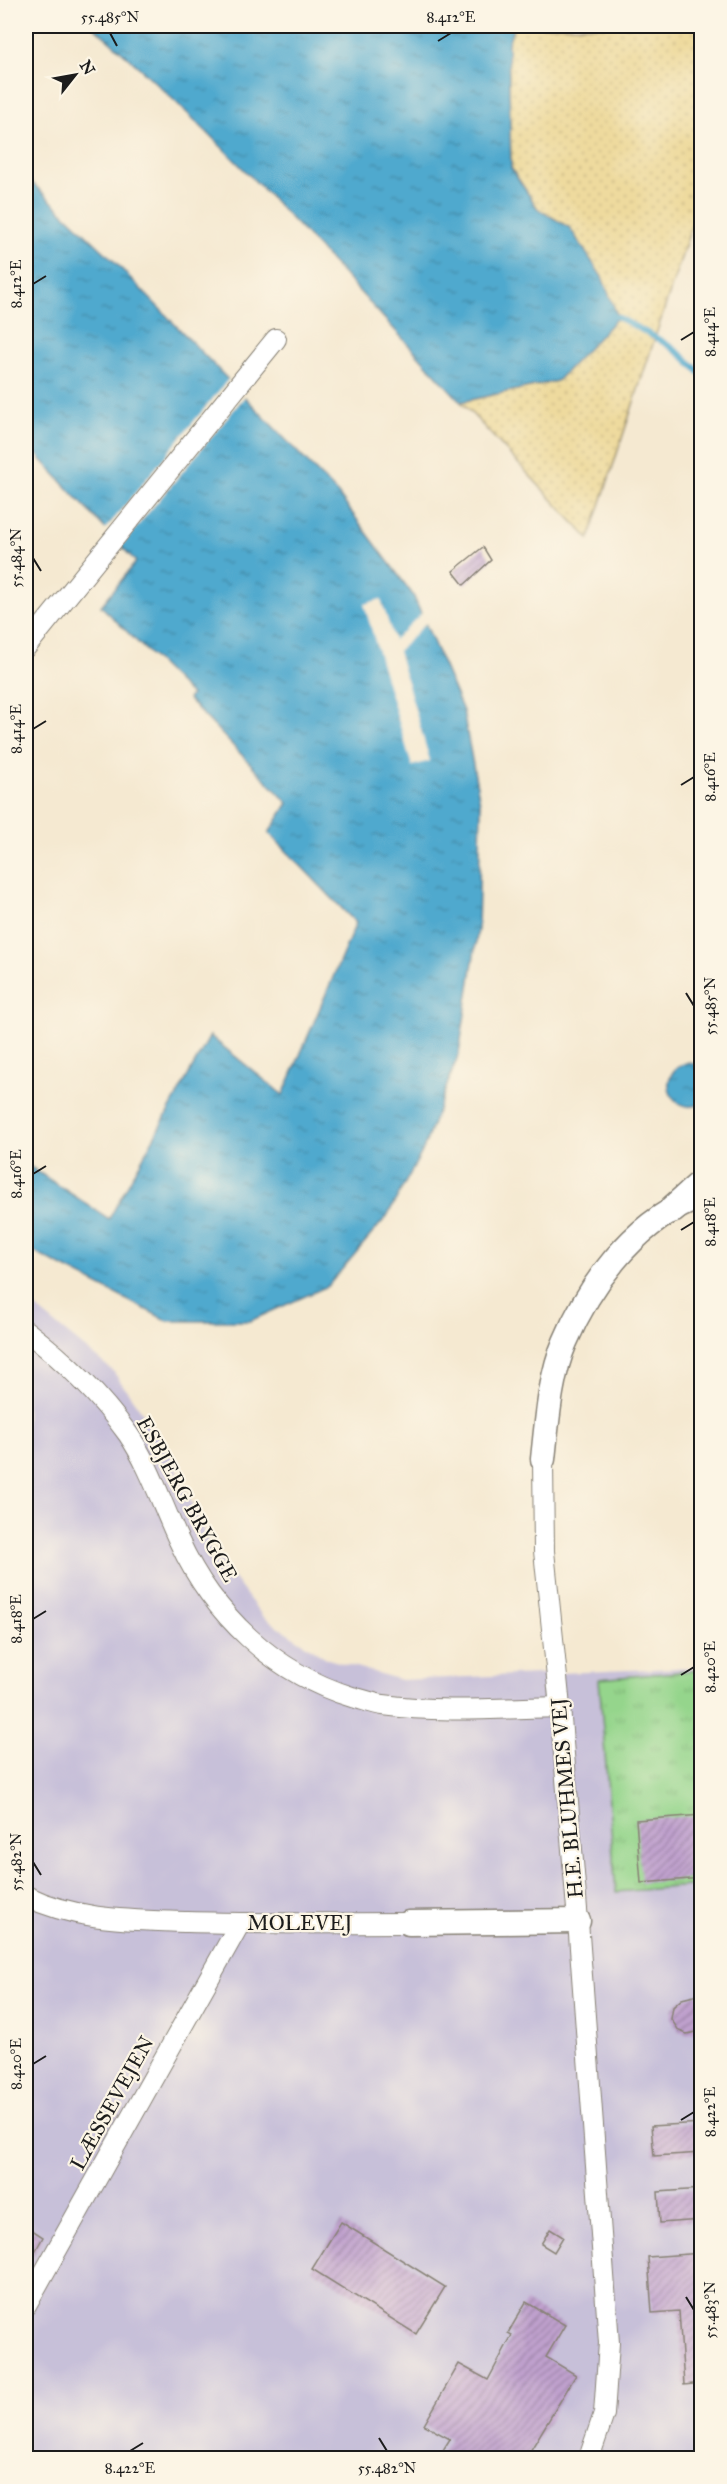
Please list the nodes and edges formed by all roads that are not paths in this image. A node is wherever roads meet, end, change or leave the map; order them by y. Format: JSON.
{"nodes":[{"id":1,"x":276,"y":339,"type":"dead end"},
{"id":2,"x":26,"y":646,"type":"edge"},
{"id":3,"x":702,"y":1183,"type":"edge"},
{"id":4,"x":702,"y":1197,"type":"edge"},
{"id":5,"x":673,"y":1209,"type":"junction"},
{"id":6,"x":26,"y":1331,"type":"edge"},
{"id":7,"x":543,"y":1459,"type":"joint"},
{"id":8,"x":560,"y":1707,"type":"junction"},
{"id":9,"x":26,"y":1896,"type":"edge"},
{"id":10,"x":578,"y":1921,"type":"junction"},
{"id":11,"x":240,"y":1923,"type":"junction"},
{"id":12,"x":409,"y":1923,"type":"joint"},
{"id":13,"x":26,"y":2305,"type":"edge"},
{"id":14,"x":589,"y":2458,"type":"edge"}],
"edges":[{"from":1,"to":2,"type":"street"},
{"from":3,"to":5,"type":"main road"},
{"from":4,"to":5,"type":"street","name":"H.E. BLUHMES VEJ"},
{"from":5,"to":7,"type":"street","name":"H.E. BLUHMES VEJ"},
{"from":6,"to":8,"type":"street","name":"ESBJERG BRYGGE"},
{"from":7,"to":8,"type":"street","name":"H.E. BLUHMES VEJ"},
{"from":8,"to":10,"type":"street","name":"H.E. BLUHMES VEJ"},
{"from":9,"to":11,"type":"street","name":"MOLEVEJ"},
{"from":10,"to":12,"type":"street","name":"MOLEVEJ"},
{"from":10,"to":14,"type":"street","name":"H.E. BLUHMES VEJ"},
{"from":11,"to":12,"type":"street","name":"MOLEVEJ"},
{"from":11,"to":13,"type":"street","name":"LÆSSEVEJEN"}]}
